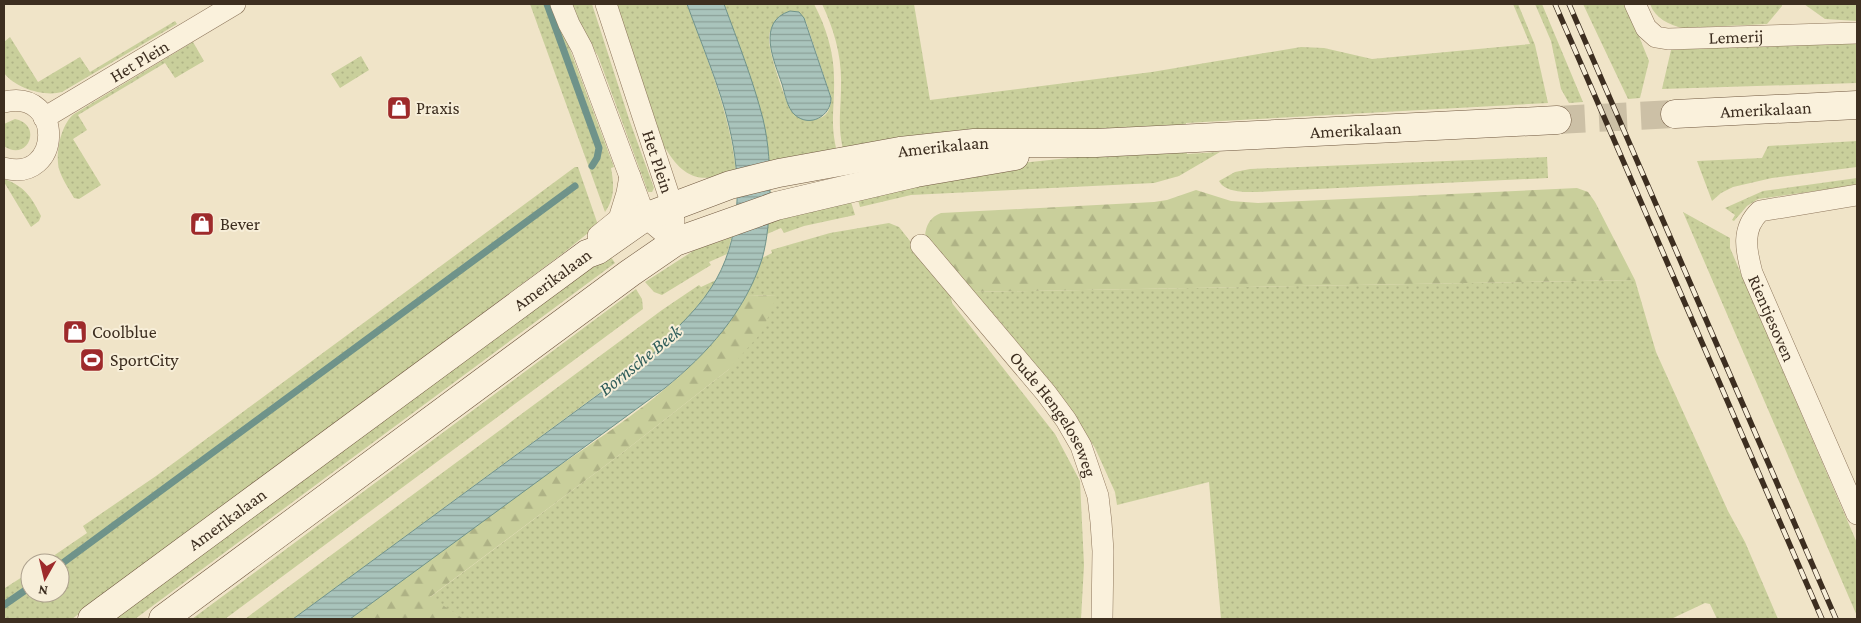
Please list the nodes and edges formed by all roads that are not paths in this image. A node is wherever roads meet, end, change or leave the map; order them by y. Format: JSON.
{"nodes":[{"id":1,"x":235,"y":4,"type":"edge"},
{"id":2,"x":562,"y":4,"type":"edge"},
{"id":3,"x":606,"y":4,"type":"edge"},
{"id":4,"x":1635,"y":4,"type":"edge"},
{"id":5,"x":1857,"y":33,"type":"edge"},
{"id":6,"x":4,"y":102,"type":"edge"},
{"id":7,"x":1857,"y":105,"type":"edge"},
{"id":8,"x":1675,"y":114,"type":"tunnel mouth"},
{"id":9,"x":44,"y":118,"type":"junction"},
{"id":10,"x":1557,"y":120,"type":"tunnel mouth"},
{"id":11,"x":1096,"y":143,"type":"junction"},
{"id":12,"x":4,"y":168,"type":"edge"},
{"id":13,"x":630,"y":176,"type":"junction"},
{"id":14,"x":1857,"y":195,"type":"edge"},
{"id":15,"x":672,"y":206,"type":"junction"},
{"id":16,"x":645,"y":217,"type":"junction"},
{"id":17,"x":675,"y":242,"type":"junction"},
{"id":18,"x":921,"y":245,"type":"dead end"},
{"id":19,"x":587,"y":254,"type":"junction"},
{"id":20,"x":1857,"y":514,"type":"edge"},
{"id":21,"x":92,"y":619,"type":"edge"},
{"id":22,"x":163,"y":619,"type":"edge"},
{"id":23,"x":1102,"y":619,"type":"edge"}],
"edges":[{"from":1,"to":9,"type":"street","name":"Het Plein"},
{"from":2,"to":13,"type":"street","name":"Het Plein"},
{"from":3,"to":15,"type":"street","name":"Het Plein"},
{"from":4,"to":5,"type":"street","name":"Lemerij"},
{"from":6,"to":9,"type":"street"},
{"from":7,"to":8,"type":"main road","name":"Amerikalaan"},
{"from":9,"to":12,"type":"street"},
{"from":10,"to":11,"type":"main road","name":"Amerikalaan"},
{"from":11,"to":15,"type":"main road","name":"Amerikalaan"},
{"from":11,"to":17,"type":"main road","name":"Amerikalaan"},
{"from":13,"to":16,"type":"street","name":"Het Plein"},
{"from":13,"to":19,"type":"street","name":"Het Plein"},
{"from":14,"to":20,"type":"street","name":"Rientjesoven"},
{"from":15,"to":16,"type":"main road","name":"Amerikalaan"},
{"from":15,"to":17,"type":"street","name":"Het Plein"},
{"from":16,"to":17,"type":"street","name":"Het Plein"},
{"from":16,"to":19,"type":"main road","name":"Amerikalaan"},
{"from":17,"to":22,"type":"main road","name":"Amerikalaan"},
{"from":18,"to":23,"type":"street","name":"Oude Hengeloseweg"},
{"from":19,"to":21,"type":"main road","name":"Amerikalaan"}]}
